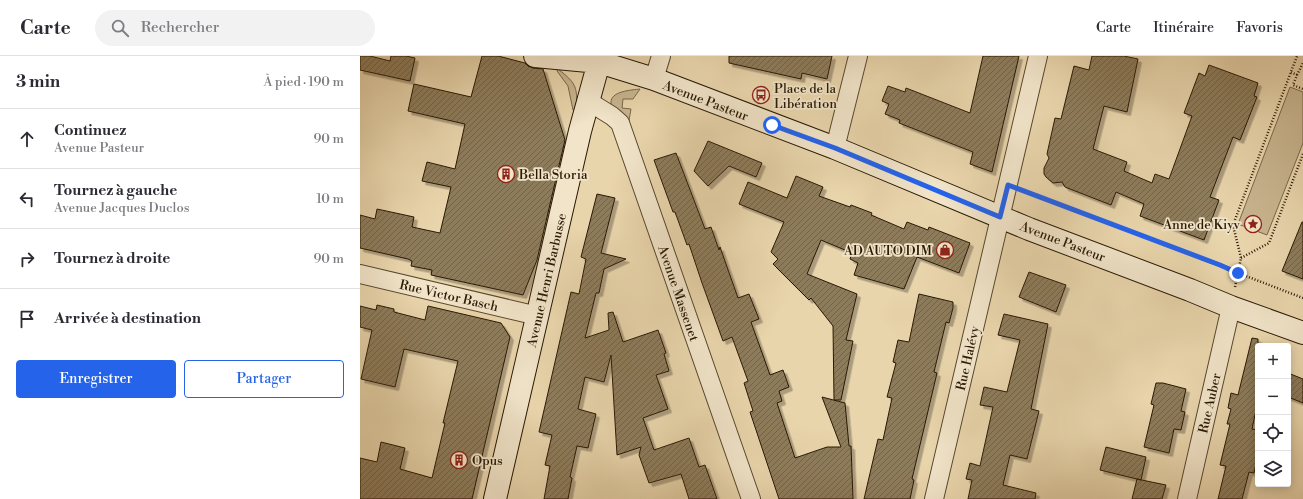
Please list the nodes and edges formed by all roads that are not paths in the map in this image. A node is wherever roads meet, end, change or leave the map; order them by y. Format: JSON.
{"nodes":[{"id":1,"x":535,"y":56,"type":"edge"},
{"id":2,"x":660,"y":56,"type":"edge"},
{"id":3,"x":858,"y":56,"type":"edge"},
{"id":4,"x":1038,"y":56,"type":"edge"},
{"id":5,"x":592,"y":59,"type":"edge"},
{"id":6,"x":654,"y":80,"type":"junction"},
{"id":7,"x":588,"y":101,"type":"junction"},
{"id":8,"x":835,"y":148,"type":"junction"},
{"id":9,"x":1000,"y":217,"type":"junction"},
{"id":10,"x":360,"y":274,"type":"edge"},
{"id":11,"x":1231,"y":307,"type":"junction"},
{"id":12,"x":538,"y":316,"type":"junction"},
{"id":13,"x":1303,"y":333,"type":"edge"},
{"id":14,"x":495,"y":499,"type":"edge"},
{"id":15,"x":751,"y":499,"type":"edge"},
{"id":16,"x":934,"y":499,"type":"edge"},
{"id":17,"x":1187,"y":499,"type":"edge"}],
"edges":[{"from":1,"to":5,"type":"main road","name":"Avenue Pasteur"},
{"from":2,"to":6,"type":"street"},
{"from":3,"to":8,"type":"street"},
{"from":4,"to":9,"type":"street","name":"Rue Halévy"},
{"from":5,"to":6,"type":"main road","name":"Avenue Pasteur"},
{"from":5,"to":7,"type":"main road","name":"Avenue Henri Barbusse"},
{"from":6,"to":8,"type":"main road","name":"Avenue Pasteur"},
{"from":7,"to":12,"type":"main road","name":"Avenue Henri Barbusse"},
{"from":7,"to":15,"type":"street","name":"Avenue Massenet"},
{"from":8,"to":9,"type":"main road","name":"Avenue Pasteur"},
{"from":9,"to":11,"type":"main road","name":"Avenue Pasteur"},
{"from":9,"to":16,"type":"street","name":"Rue Halévy"},
{"from":10,"to":12,"type":"street","name":"Rue Victor Basch"},
{"from":11,"to":13,"type":"main road","name":"Avenue Pasteur"},
{"from":11,"to":17,"type":"street","name":"Rue Auber"},
{"from":12,"to":14,"type":"main road","name":"Avenue Henri Barbusse"}]}
